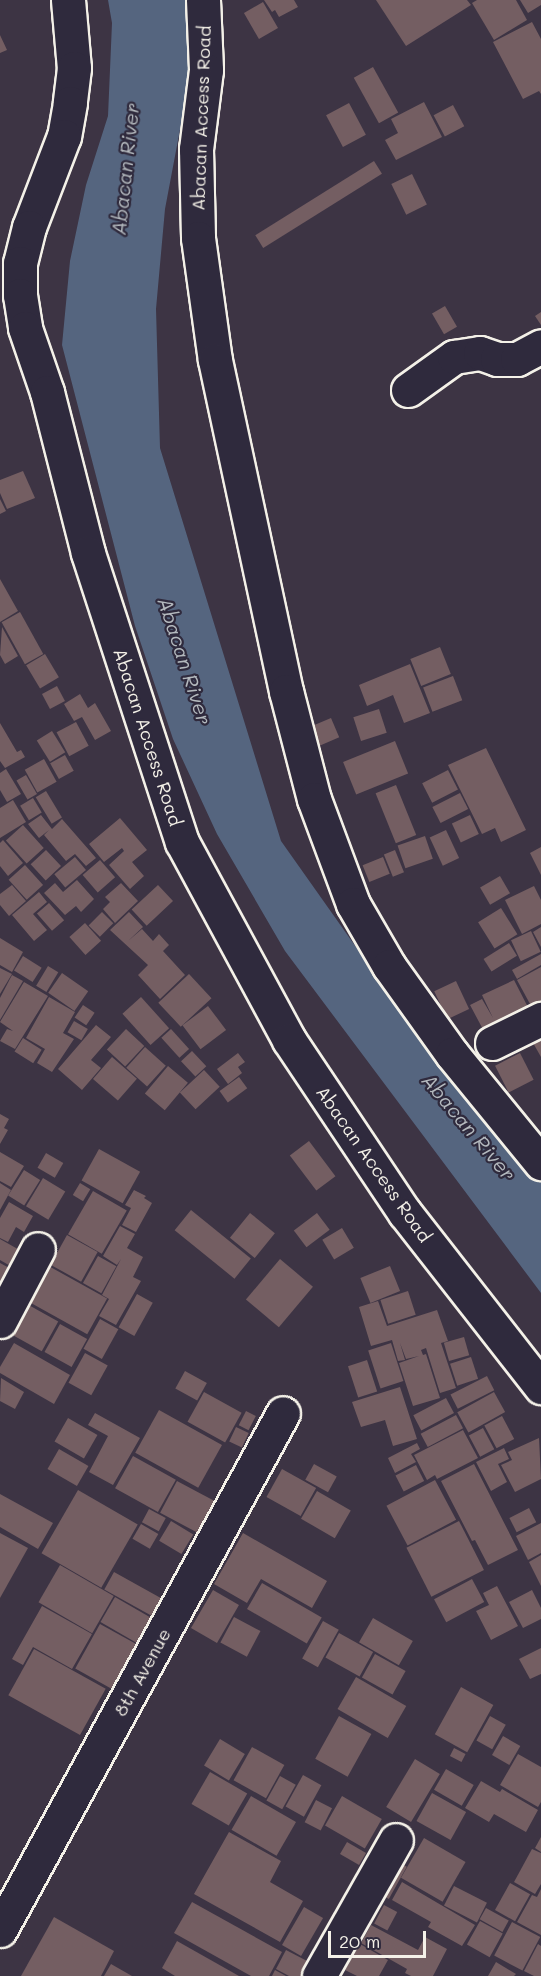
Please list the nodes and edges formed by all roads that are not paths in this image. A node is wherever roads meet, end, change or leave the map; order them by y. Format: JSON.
{"nodes":[{"id":1,"x":68,"y":0,"type":"edge"},
{"id":2,"x":203,"y":0,"type":"edge"},
{"id":3,"x":541,"y":346,"type":"edge"},
{"id":4,"x":408,"y":390,"type":"dead end"},
{"id":5,"x":541,"y":1019,"type":"edge"},
{"id":6,"x":492,"y":1043,"type":"dead end"},
{"id":7,"x":541,"y":1163,"type":"edge"},
{"id":8,"x":38,"y":1249,"type":"dead end"},
{"id":9,"x":0,"y":1321,"type":"edge"},
{"id":10,"x":541,"y":1387,"type":"edge"},
{"id":11,"x":283,"y":1413,"type":"dead end"},
{"id":12,"x":396,"y":1840,"type":"dead end"},
{"id":13,"x":0,"y":1930,"type":"edge"},
{"id":14,"x":319,"y":1976,"type":"edge"}],
"edges":[{"from":1,"to":10,"type":"street","name":"Abacan Access Road"},
{"from":2,"to":7,"type":"street","name":"Abacan Access Road"},
{"from":3,"to":4,"type":"street"},
{"from":5,"to":6,"type":"street"},
{"from":8,"to":9,"type":"street"},
{"from":11,"to":13,"type":"street","name":"8th Avenue"},
{"from":12,"to":14,"type":"street"}]}
